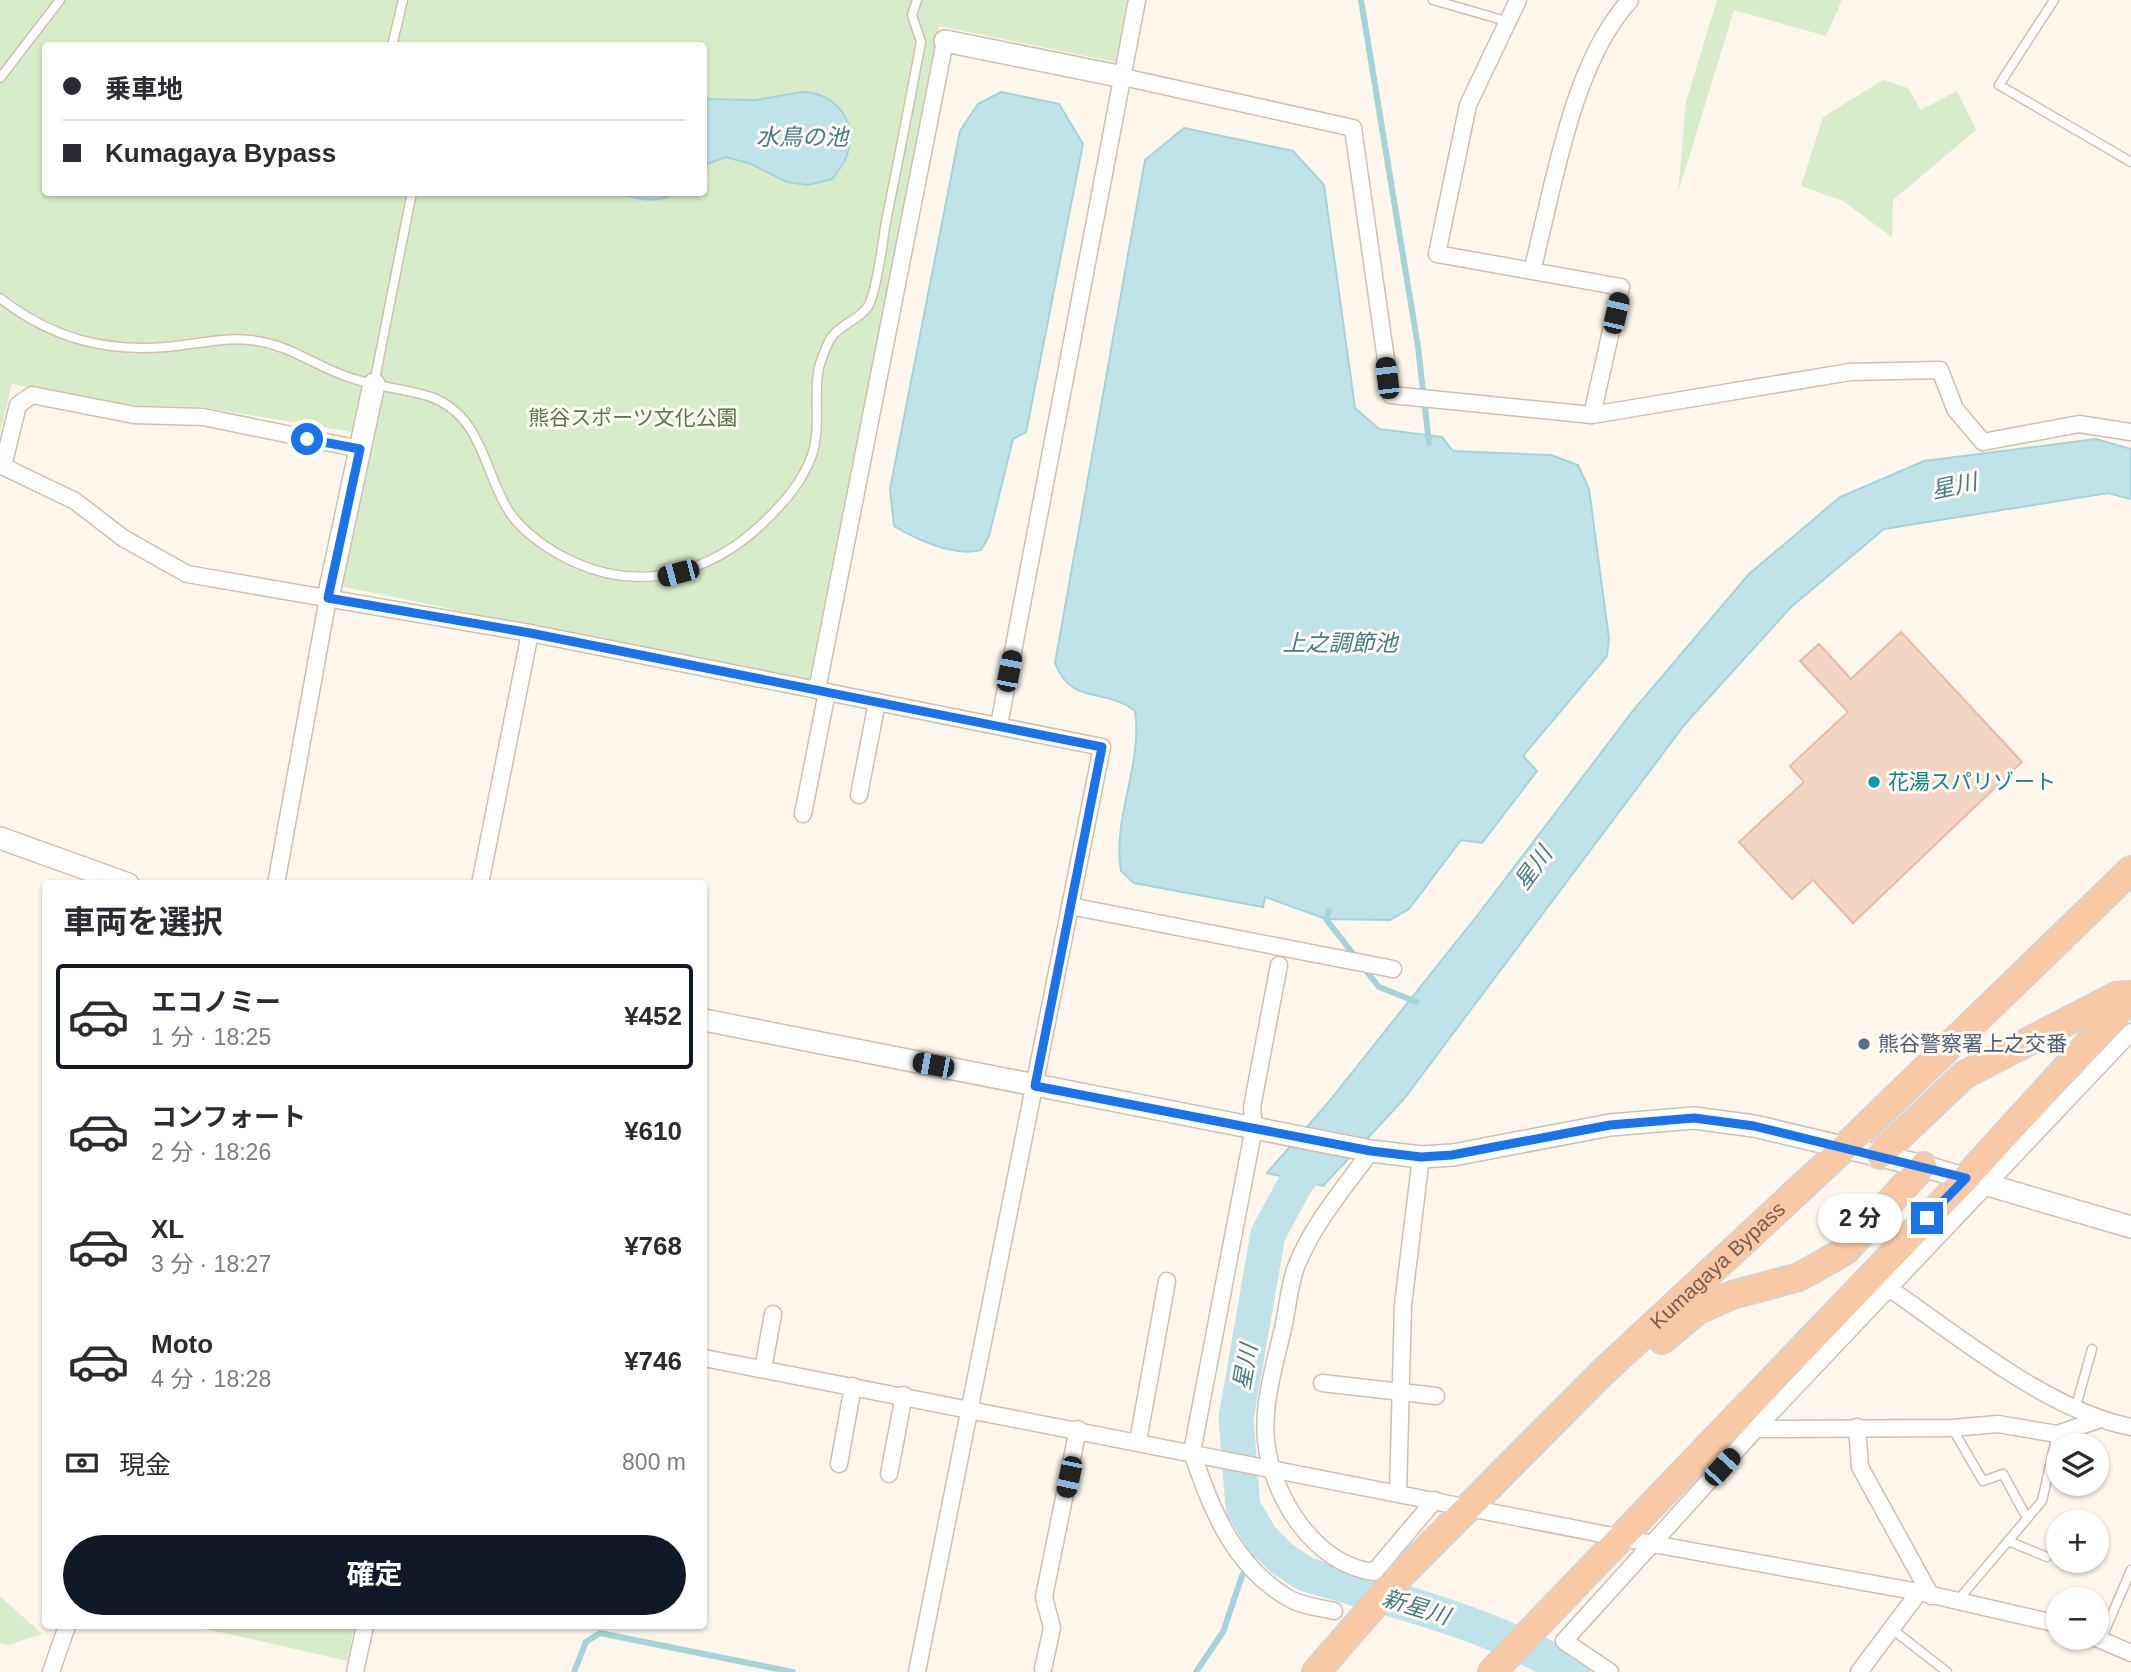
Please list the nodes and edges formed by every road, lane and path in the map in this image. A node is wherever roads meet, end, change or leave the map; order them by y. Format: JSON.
{"nodes":[{"id":1,"x":60,"y":0,"type":"edge"},
{"id":2,"x":403,"y":0,"type":"edge"},
{"id":3,"x":917,"y":0,"type":"edge"},
{"id":4,"x":1138,"y":0,"type":"edge"},
{"id":5,"x":1433,"y":0,"type":"edge"},
{"id":6,"x":1518,"y":0,"type":"edge"},
{"id":7,"x":1630,"y":0,"type":"edge"},
{"id":8,"x":2054,"y":0,"type":"edge"},
{"id":9,"x":1506,"y":21,"type":"junction"},
{"id":10,"x":945,"y":41,"type":"joint"},
{"id":11,"x":392,"y":42,"type":"edge"},
{"id":12,"x":1123,"y":77,"type":"junction"},
{"id":13,"x":0,"y":78,"type":"edge"},
{"id":14,"x":2131,"y":162,"type":"edge"},
{"id":15,"x":411,"y":196,"type":"edge"},
{"id":16,"x":1532,"y":271,"type":"junction"},
{"id":17,"x":0,"y":298,"type":"edge"},
{"id":18,"x":374,"y":384,"type":"junction"},
{"id":19,"x":1592,"y":415,"type":"junction"},
{"id":20,"x":2131,"y":432,"type":"edge"},
{"id":21,"x":360,"y":449,"type":"junction"},
{"id":22,"x":1,"y":466,"type":"edge"},
{"id":23,"x":328,"y":598,"type":"junction"},
{"id":24,"x":530,"y":633,"type":"junction"},
{"id":25,"x":822,"y":691,"type":"junction"},
{"id":26,"x":877,"y":702,"type":"junction"},
{"id":27,"x":999,"y":725,"type":"junction"},
{"id":28,"x":859,"y":795,"type":"dead end"},
{"id":29,"x":803,"y":814,"type":"dead end"},
{"id":30,"x":0,"y":838,"type":"edge"},
{"id":31,"x":2131,"y":870,"type":"edge"},
{"id":32,"x":117,"y":880,"type":"edge"},
{"id":33,"x":276,"y":880,"type":"edge"},
{"id":34,"x":481,"y":880,"type":"edge"},
{"id":35,"x":1070,"y":906,"type":"junction"},
{"id":36,"x":1279,"y":965,"type":"dead end"},
{"id":37,"x":1393,"y":969,"type":"dead end"},
{"id":38,"x":2131,"y":996,"type":"edge"},
{"id":39,"x":707,"y":1021,"type":"edge"},
{"id":40,"x":2131,"y":1032,"type":"edge"},
{"id":41,"x":1035,"y":1086,"type":"junction"},
{"id":42,"x":1261,"y":1128,"type":"junction"},
{"id":43,"x":1845,"y":1147,"type":"junction"},
{"id":44,"x":1371,"y":1151,"type":"junction"},
{"id":45,"x":1880,"y":1156,"type":"junction"},
{"id":46,"x":1421,"y":1157,"type":"junction"},
{"id":47,"x":1923,"y":1166,"type":"junction"},
{"id":48,"x":1975,"y":1181,"type":"junction"},
{"id":49,"x":2131,"y":1227,"type":"edge"},
{"id":50,"x":1167,"y":1281,"type":"dead end"},
{"id":51,"x":1890,"y":1289,"type":"junction"},
{"id":52,"x":773,"y":1314,"type":"dead end"},
{"id":53,"x":2092,"y":1349,"type":"dead end"},
{"id":54,"x":707,"y":1359,"type":"edge"},
{"id":55,"x":763,"y":1369,"type":"junction"},
{"id":56,"x":1322,"y":1383,"type":"dead end"},
{"id":57,"x":853,"y":1386,"type":"junction"},
{"id":58,"x":1587,"y":1389,"type":"junction"},
{"id":59,"x":1401,"y":1392,"type":"junction"},
{"id":60,"x":904,"y":1395,"type":"junction"},
{"id":61,"x":1436,"y":1396,"type":"dead end"},
{"id":62,"x":2076,"y":1406,"type":"junction"},
{"id":63,"x":969,"y":1408,"type":"junction"},
{"id":64,"x":2098,"y":1420,"type":"junction"},
{"id":65,"x":1857,"y":1427,"type":"junction"},
{"id":66,"x":1952,"y":1427,"type":"junction"},
{"id":67,"x":2131,"y":1427,"type":"edge"},
{"id":68,"x":1078,"y":1429,"type":"junction"},
{"id":69,"x":1756,"y":1429,"type":"junction"},
{"id":70,"x":2051,"y":1433,"type":"edge"},
{"id":71,"x":2060,"y":1433,"type":"edge"},
{"id":72,"x":1138,"y":1441,"type":"junction"},
{"id":73,"x":1192,"y":1452,"type":"junction"},
{"id":74,"x":839,"y":1464,"type":"dead end"},
{"id":75,"x":1274,"y":1469,"type":"junction"},
{"id":76,"x":889,"y":1474,"type":"dead end"},
{"id":77,"x":2046,"y":1482,"type":"edge"},
{"id":78,"x":1398,"y":1493,"type":"junction"},
{"id":79,"x":1435,"y":1500,"type":"junction"},
{"id":80,"x":1472,"y":1507,"type":"junction"},
{"id":81,"x":2027,"y":1518,"type":"junction"},
{"id":82,"x":1619,"y":1536,"type":"junction"},
{"id":83,"x":2008,"y":1541,"type":"junction"},
{"id":84,"x":1653,"y":1544,"type":"junction"},
{"id":85,"x":2046,"y":1557,"type":"edge"},
{"id":86,"x":2131,"y":1570,"type":"edge"},
{"id":87,"x":1925,"y":1594,"type":"junction"},
{"id":88,"x":1958,"y":1600,"type":"junction"},
{"id":89,"x":1334,"y":1611,"type":"dead end"},
{"id":90,"x":2109,"y":1617,"type":"edge"},
{"id":91,"x":2046,"y":1621,"type":"edge"},
{"id":92,"x":66,"y":1629,"type":"edge"},
{"id":93,"x":364,"y":1629,"type":"edge"},
{"id":94,"x":1892,"y":1629,"type":"junction"},
{"id":95,"x":2109,"y":1643,"type":"edge"},
{"id":96,"x":2131,"y":1653,"type":"edge"},
{"id":97,"x":1042,"y":1669,"type":"dead end"},
{"id":98,"x":1493,"y":1671,"type":"edge"},
{"id":99,"x":51,"y":1672,"type":"edge"},
{"id":100,"x":355,"y":1672,"type":"edge"},
{"id":101,"x":917,"y":1672,"type":"edge"},
{"id":102,"x":1316,"y":1672,"type":"edge"},
{"id":103,"x":1610,"y":1672,"type":"edge"},
{"id":104,"x":1859,"y":1672,"type":"edge"},
{"id":105,"x":1947,"y":1672,"type":"edge"}],
"edges":[{"from":1,"to":13,"type":"lane"},
{"from":2,"to":11,"type":"lane"},
{"from":3,"to":18,"type":"lane"},
{"from":4,"to":12,"type":"street"},
{"from":5,"to":9,"type":"lane"},
{"from":6,"to":9,"type":"street"},
{"from":7,"to":16,"type":"street"},
{"from":8,"to":14,"type":"lane"},
{"from":9,"to":16,"type":"street"},
{"from":10,"to":12,"type":"street"},
{"from":10,"to":25,"type":"street"},
{"from":12,"to":19,"type":"street"},
{"from":12,"to":27,"type":"street"},
{"from":15,"to":18,"type":"lane"},
{"from":16,"to":19,"type":"street"},
{"from":17,"to":18,"type":"lane"},
{"from":18,"to":21,"type":"street"},
{"from":19,"to":20,"type":"street"},
{"from":21,"to":22,"type":"street"},
{"from":21,"to":23,"type":"street"},
{"from":22,"to":23,"type":"street"},
{"from":23,"to":24,"type":"street"},
{"from":23,"to":33,"type":"street"},
{"from":24,"to":25,"type":"street"},
{"from":24,"to":34,"type":"street"},
{"from":25,"to":26,"type":"street"},
{"from":25,"to":29,"type":"street"},
{"from":26,"to":27,"type":"street"},
{"from":26,"to":28,"type":"street"},
{"from":27,"to":35,"type":"street"},
{"from":30,"to":32,"type":"street"},
{"from":31,"to":43,"type":"highway","name":"Kumagaya Bypass"},
{"from":35,"to":37,"type":"street"},
{"from":35,"to":41,"type":"street"},
{"from":36,"to":42,"type":"street"},
{"from":38,"to":45,"type":"highway"},
{"from":38,"to":48,"type":"highway"},
{"from":39,"to":41,"type":"street"},
{"from":40,"to":48,"type":"street"},
{"from":41,"to":42,"type":"street"},
{"from":41,"to":63,"type":"street"},
{"from":42,"to":44,"type":"street"},
{"from":42,"to":73,"type":"street"},
{"from":43,"to":45,"type":"street"},
{"from":43,"to":46,"type":"street"},
{"from":43,"to":58,"type":"highway","name":"Kumagaya Bypass"},
{"from":44,"to":46,"type":"street"},
{"from":44,"to":75,"type":"street"},
{"from":45,"to":47,"type":"street"},
{"from":46,"to":59,"type":"street"},
{"from":47,"to":48,"type":"street"},
{"from":47,"to":58,"type":"highway"},
{"from":48,"to":49,"type":"street"},
{"from":48,"to":51,"type":"street"},
{"from":48,"to":82,"type":"highway"},
{"from":50,"to":72,"type":"street"},
{"from":51,"to":62,"type":"street"},
{"from":51,"to":69,"type":"street"},
{"from":52,"to":55,"type":"street"},
{"from":53,"to":62,"type":"lane"},
{"from":54,"to":55,"type":"street"},
{"from":55,"to":57,"type":"street"},
{"from":56,"to":59,"type":"street"},
{"from":57,"to":60,"type":"street"},
{"from":57,"to":74,"type":"street"},
{"from":58,"to":80,"type":"highway","name":"Kumagaya Bypass"},
{"from":59,"to":61,"type":"street"},
{"from":59,"to":78,"type":"street"},
{"from":60,"to":63,"type":"street"},
{"from":60,"to":76,"type":"street"},
{"from":62,"to":64,"type":"street"},
{"from":63,"to":68,"type":"street"},
{"from":63,"to":101,"type":"street"},
{"from":64,"to":67,"type":"street"},
{"from":64,"to":71,"type":"street"},
{"from":65,"to":66,"type":"street"},
{"from":65,"to":69,"type":"street"},
{"from":65,"to":87,"type":"street"},
{"from":66,"to":70,"type":"street"},
{"from":66,"to":81,"type":"lane"},
{"from":68,"to":72,"type":"street"},
{"from":68,"to":97,"type":"street"},
{"from":69,"to":84,"type":"street"},
{"from":72,"to":73,"type":"street"},
{"from":73,"to":75,"type":"street"},
{"from":73,"to":89,"type":"street"},
{"from":75,"to":78,"type":"street"},
{"from":75,"to":79,"type":"street"},
{"from":77,"to":81,"type":"lane"},
{"from":78,"to":79,"type":"street"},
{"from":79,"to":80,"type":"street"},
{"from":80,"to":82,"type":"street"},
{"from":80,"to":102,"type":"highway","name":"Kumagaya Bypass"},
{"from":81,"to":83,"type":"lane"},
{"from":82,"to":84,"type":"street"},
{"from":82,"to":98,"type":"highway"},
{"from":83,"to":85,"type":"lane"},
{"from":83,"to":88,"type":"lane"},
{"from":84,"to":87,"type":"street"},
{"from":84,"to":103,"type":"street"},
{"from":86,"to":90,"type":"lane"},
{"from":87,"to":88,"type":"street"},
{"from":87,"to":94,"type":"street"},
{"from":88,"to":91,"type":"street"},
{"from":92,"to":99,"type":"street"},
{"from":93,"to":100,"type":"street"},
{"from":94,"to":104,"type":"street"},
{"from":94,"to":105,"type":"lane"},
{"from":95,"to":96,"type":"street"}]}
